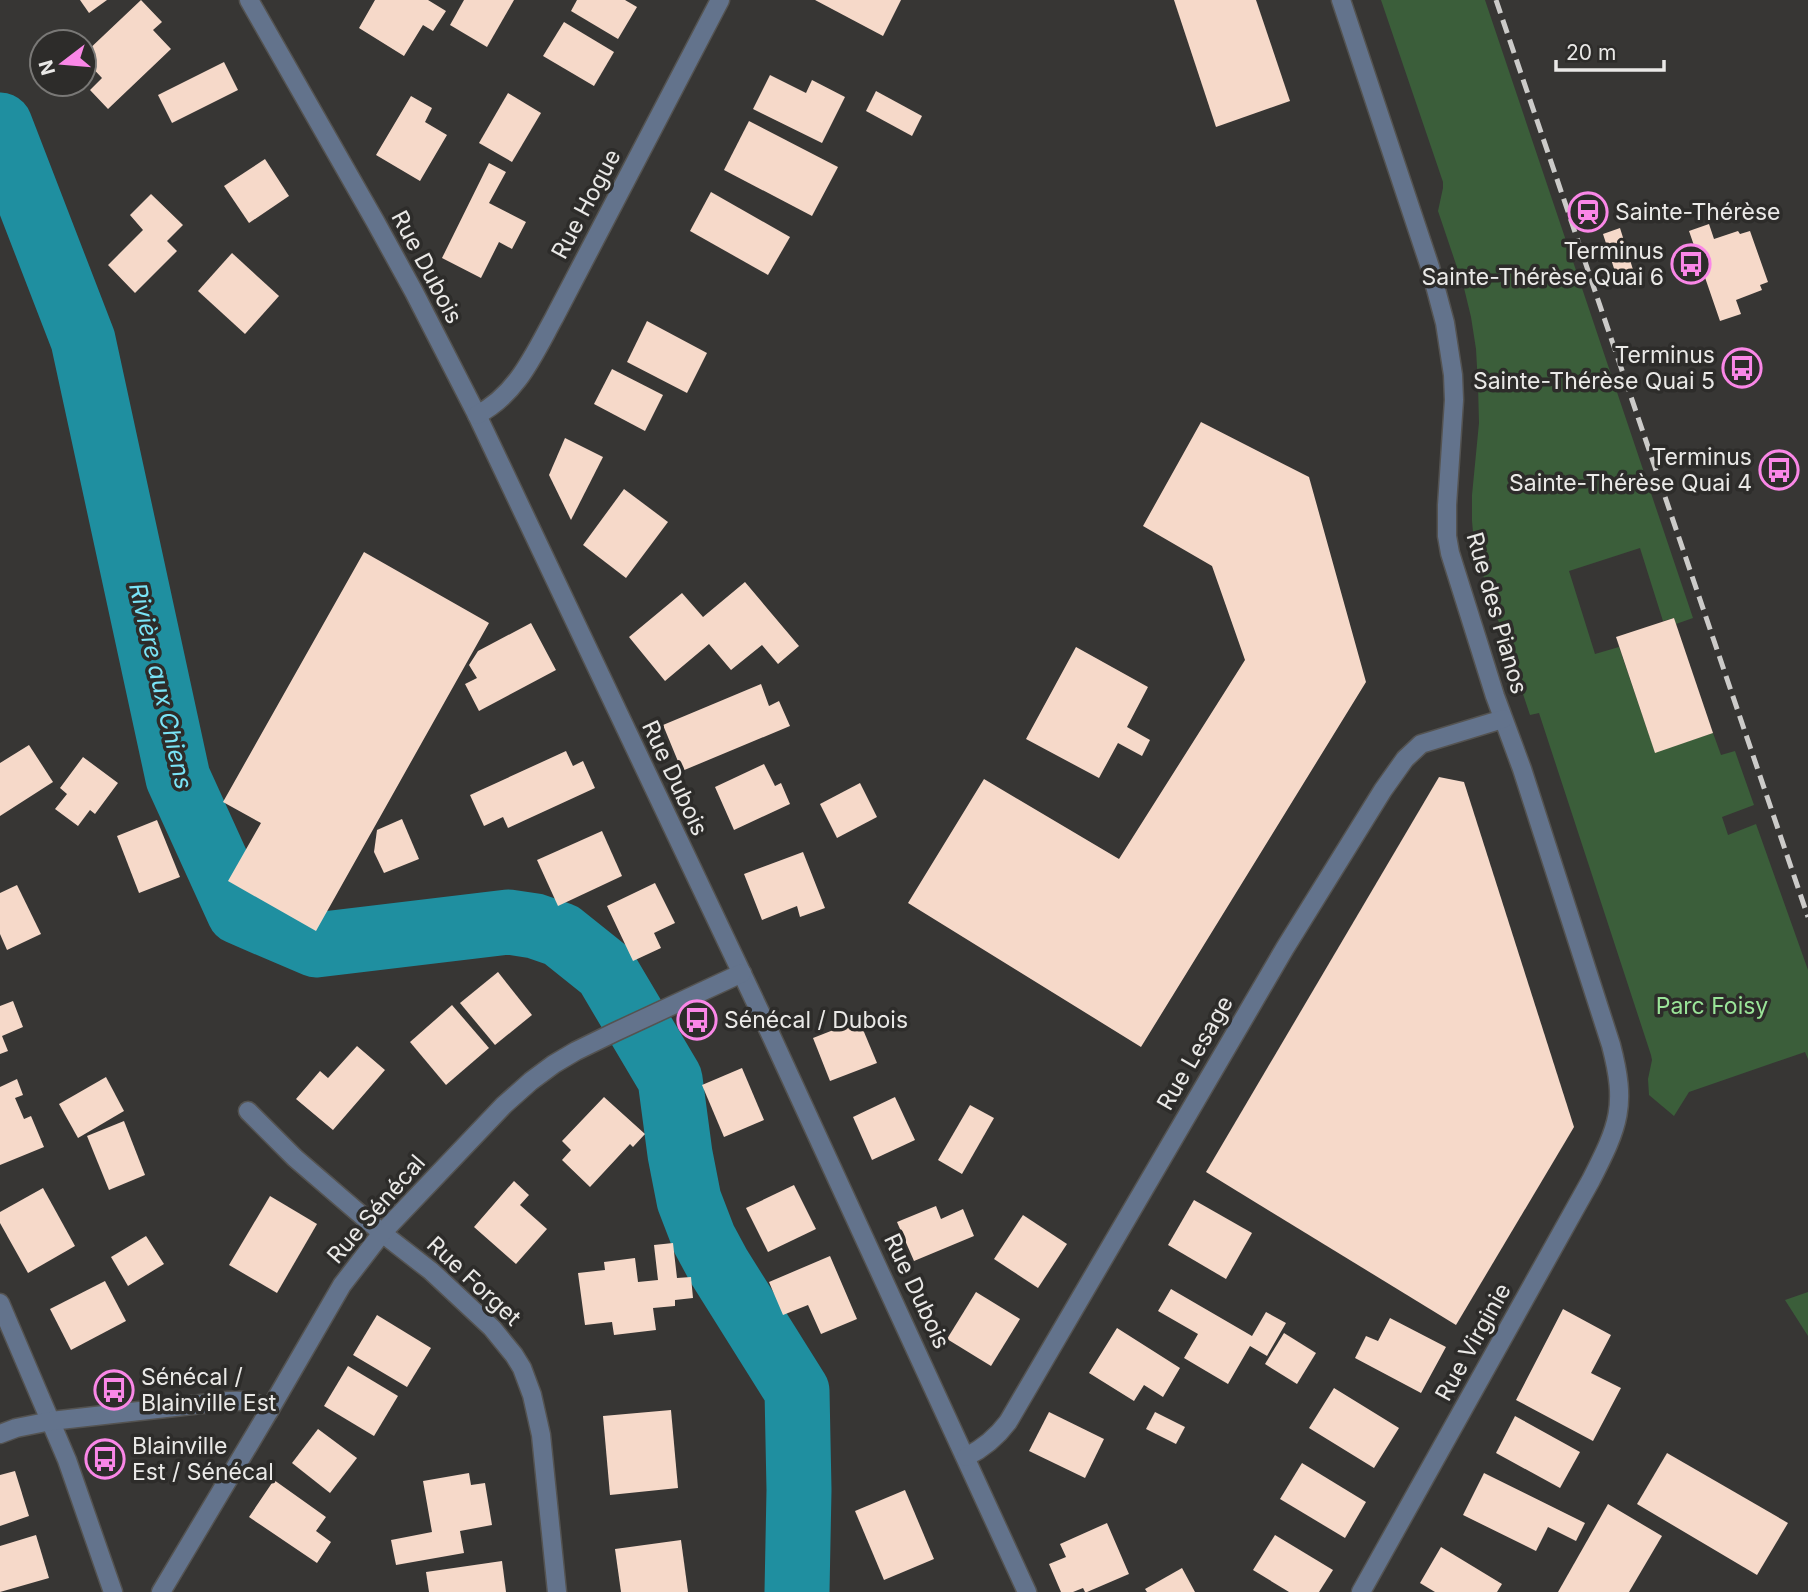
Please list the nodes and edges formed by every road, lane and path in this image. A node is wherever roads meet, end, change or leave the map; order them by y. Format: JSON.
{"nodes":[{"id":1,"x":249,"y":0,"type":"edge"},
{"id":2,"x":720,"y":0,"type":"edge"},
{"id":3,"x":1341,"y":0,"type":"edge"},
{"id":4,"x":477,"y":415,"type":"junction"},
{"id":5,"x":1503,"y":719,"type":"junction"},
{"id":6,"x":742,"y":973,"type":"junction"},
{"id":7,"x":248,"y":1111,"type":"dead end"},
{"id":8,"x":1619,"y":1112,"type":"joint"},
{"id":9,"x":382,"y":1233,"type":"junction"},
{"id":10,"x":0,"y":1303,"type":"edge"},
{"id":11,"x":269,"y":1411,"type":"junction"},
{"id":12,"x":51,"y":1421,"type":"junction"},
{"id":13,"x":0,"y":1434,"type":"edge"},
{"id":14,"x":966,"y":1457,"type":"junction"},
{"id":15,"x":113,"y":1592,"type":"edge"},
{"id":16,"x":161,"y":1592,"type":"edge"},
{"id":17,"x":557,"y":1592,"type":"edge"},
{"id":18,"x":1027,"y":1592,"type":"edge"},
{"id":19,"x":1362,"y":1592,"type":"edge"}],
"edges":[{"from":1,"to":4,"type":"street","name":"Rue Dubois"},
{"from":2,"to":4,"type":"street","name":"Rue Hogue"},
{"from":3,"to":5,"type":"street","name":"Rue des Pianos"},
{"from":4,"to":6,"type":"street","name":"Rue Dubois"},
{"from":5,"to":8,"type":"street","name":"Rue des Pianos"},
{"from":5,"to":14,"type":"street","name":"Rue Lesage"},
{"from":6,"to":9,"type":"street","name":"Rue Sénécal"},
{"from":6,"to":14,"type":"street","name":"Rue Dubois"},
{"from":7,"to":9,"type":"street","name":"Rue Forget"},
{"from":8,"to":19,"type":"street","name":"Rue Virginie"},
{"from":9,"to":11,"type":"street","name":"Rue Sénécal"},
{"from":9,"to":17,"type":"street","name":"Rue Forget"},
{"from":10,"to":12,"type":"street"},
{"from":11,"to":12,"type":"street"},
{"from":11,"to":16,"type":"street","name":"Rue Sénécal"},
{"from":12,"to":13,"type":"street"},
{"from":12,"to":15,"type":"street"},
{"from":14,"to":18,"type":"street","name":"Rue Dubois"}]}
